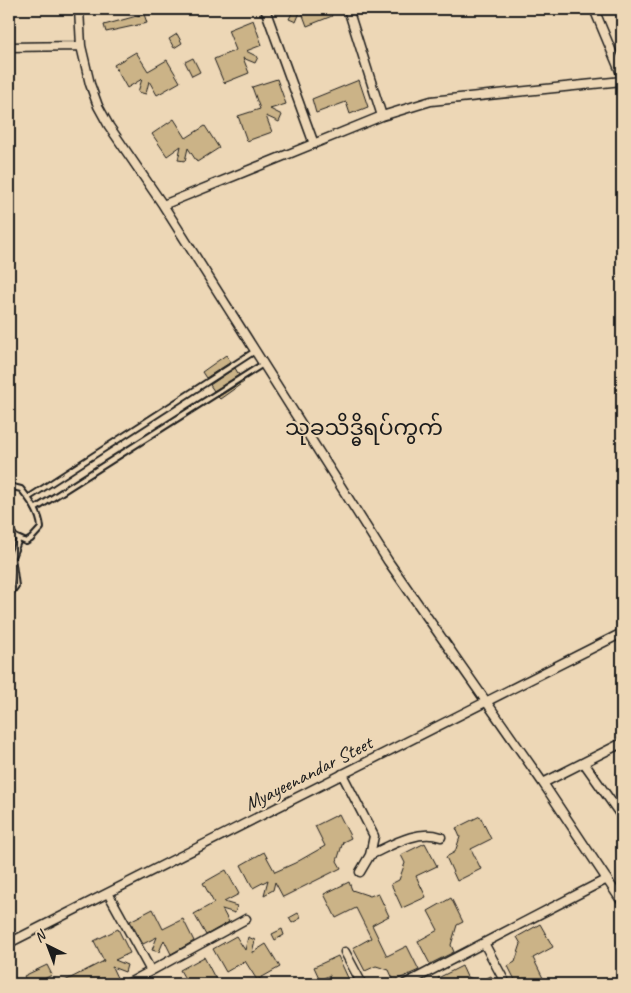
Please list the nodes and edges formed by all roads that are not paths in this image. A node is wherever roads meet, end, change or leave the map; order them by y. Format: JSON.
{"nodes":[{"id":1,"x":79,"y":9,"type":"edge"},
{"id":2,"x":265,"y":9,"type":"edge"},
{"id":3,"x":348,"y":9,"type":"edge"},
{"id":4,"x":594,"y":9,"type":"edge"},
{"id":5,"x":9,"y":46,"type":"edge"},
{"id":6,"x":80,"y":46,"type":"junction"},
{"id":7,"x":622,"y":76,"type":"edge"},
{"id":8,"x":622,"y":81,"type":"edge"},
{"id":9,"x":382,"y":116,"type":"junction"},
{"id":10,"x":314,"y":144,"type":"junction"},
{"id":11,"x":162,"y":205,"type":"junction"},
{"id":12,"x":255,"y":351,"type":"junction"},
{"id":13,"x":263,"y":364,"type":"junction"},
{"id":14,"x":9,"y":486,"type":"edge"},
{"id":15,"x":28,"y":498,"type":"junction"},
{"id":16,"x":35,"y":509,"type":"junction"},
{"id":17,"x":9,"y":528,"type":"edge"},
{"id":18,"x":19,"y":539,"type":"junction"},
{"id":19,"x":9,"y":595,"type":"edge"},
{"id":20,"x":622,"y":633,"type":"edge"},
{"id":21,"x":486,"y":702,"type":"junction"},
{"id":22,"x":622,"y":743,"type":"edge"},
{"id":23,"x":584,"y":763,"type":"junction"},
{"id":24,"x":342,"y":774,"type":"junction"},
{"id":25,"x":543,"y":783,"type":"junction"},
{"id":26,"x":622,"y":817,"type":"edge"},
{"id":27,"x":441,"y":837,"type":"dead end"},
{"id":28,"x":370,"y":855,"type":"junction"},
{"id":29,"x":360,"y":872,"type":"dead end"},
{"id":30,"x":607,"y":879,"type":"junction"},
{"id":31,"x":108,"y":893,"type":"junction"},
{"id":32,"x":622,"y":902,"type":"edge"},
{"id":33,"x":246,"y":919,"type":"dead end"},
{"id":34,"x":9,"y":943,"type":"edge"},
{"id":35,"x":484,"y":943,"type":"junction"},
{"id":36,"x":345,"y":952,"type":"dead end"},
{"id":37,"x":151,"y":971,"type":"junction"},
{"id":38,"x":127,"y":984,"type":"edge"},
{"id":39,"x":362,"y":984,"type":"edge"},
{"id":40,"x":405,"y":984,"type":"edge"},
{"id":41,"x":506,"y":984,"type":"edge"}],
"edges":[{"from":1,"to":6,"type":"street"},
{"from":2,"to":10,"type":"street"},
{"from":3,"to":9,"type":"street"},
{"from":4,"to":7,"type":"street"},
{"from":5,"to":6,"type":"street"},
{"from":6,"to":11,"type":"street"},
{"from":8,"to":9,"type":"street"},
{"from":9,"to":10,"type":"street"},
{"from":10,"to":11,"type":"street"},
{"from":11,"to":12,"type":"street"},
{"from":12,"to":13,"type":"street"},
{"from":12,"to":15,"type":"lane"},
{"from":13,"to":16,"type":"lane"},
{"from":13,"to":21,"type":"street"},
{"from":14,"to":15,"type":"lane"},
{"from":15,"to":16,"type":"lane"},
{"from":16,"to":18,"type":"lane"},
{"from":17,"to":18,"type":"lane"},
{"from":18,"to":19,"type":"lane"},
{"from":20,"to":21,"type":"street","name":"Myayeenandar Steet"},
{"from":21,"to":24,"type":"street","name":"Myayeenandar Steet"},
{"from":21,"to":25,"type":"street"},
{"from":22,"to":23,"type":"street"},
{"from":23,"to":25,"type":"street"},
{"from":23,"to":26,"type":"street"},
{"from":24,"to":28,"type":"street"},
{"from":24,"to":31,"type":"street","name":"Myayeenandar Steet"},
{"from":25,"to":30,"type":"street"},
{"from":27,"to":28,"type":"street"},
{"from":28,"to":29,"type":"street"},
{"from":30,"to":32,"type":"street"},
{"from":30,"to":35,"type":"street"},
{"from":31,"to":34,"type":"street","name":"Myayeenandar Steet"},
{"from":31,"to":37,"type":"street"},
{"from":33,"to":37,"type":"street"},
{"from":35,"to":40,"type":"street"},
{"from":35,"to":41,"type":"street"},
{"from":36,"to":39,"type":"street"},
{"from":37,"to":38,"type":"street"}]}
